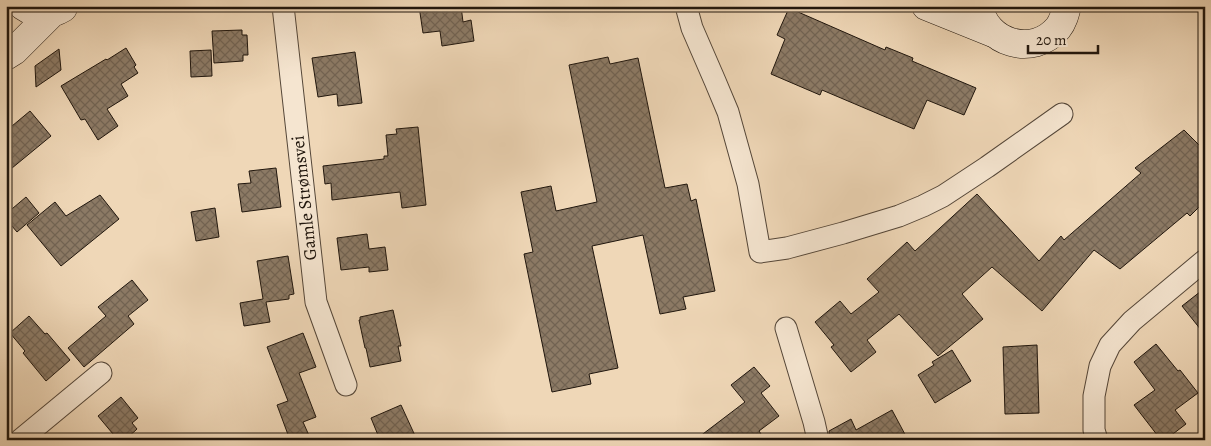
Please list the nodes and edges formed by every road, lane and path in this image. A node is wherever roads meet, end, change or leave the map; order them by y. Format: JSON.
{"nodes":[{"id":1,"x":23,"y":6,"type":"edge"},
{"id":2,"x":283,"y":6,"type":"edge"},
{"id":3,"x":686,"y":6,"type":"edge"},
{"id":4,"x":926,"y":6,"type":"edge"},
{"id":5,"x":979,"y":6,"type":"edge"},
{"id":6,"x":59,"y":9,"type":"edge"},
{"id":7,"x":1071,"y":10,"type":"edge"},
{"id":8,"x":993,"y":33,"type":"junction"},
{"id":9,"x":6,"y":56,"type":"edge"},
{"id":10,"x":1062,"y":114,"type":"dead end"},
{"id":11,"x":1205,"y":260,"type":"edge"},
{"id":12,"x":786,"y":328,"type":"dead end"},
{"id":13,"x":101,"y":373,"type":"dead end"},
{"id":14,"x":346,"y":385,"type":"dead end"},
{"id":15,"x":20,"y":440,"type":"edge"},
{"id":16,"x":818,"y":440,"type":"edge"},
{"id":17,"x":1097,"y":440,"type":"edge"}],
"edges":[{"from":1,"to":6,"type":"main road"},
{"from":2,"to":14,"type":"street","name":"Gamle Strømsvei"},
{"from":3,"to":10,"type":"street"},
{"from":4,"to":8,"type":"main road"},
{"from":5,"to":8,"type":"main road"},
{"from":6,"to":9,"type":"main road"},
{"from":7,"to":8,"type":"main road"},
{"from":11,"to":17,"type":"street"},
{"from":12,"to":16,"type":"street"},
{"from":13,"to":15,"type":"street"}]}
